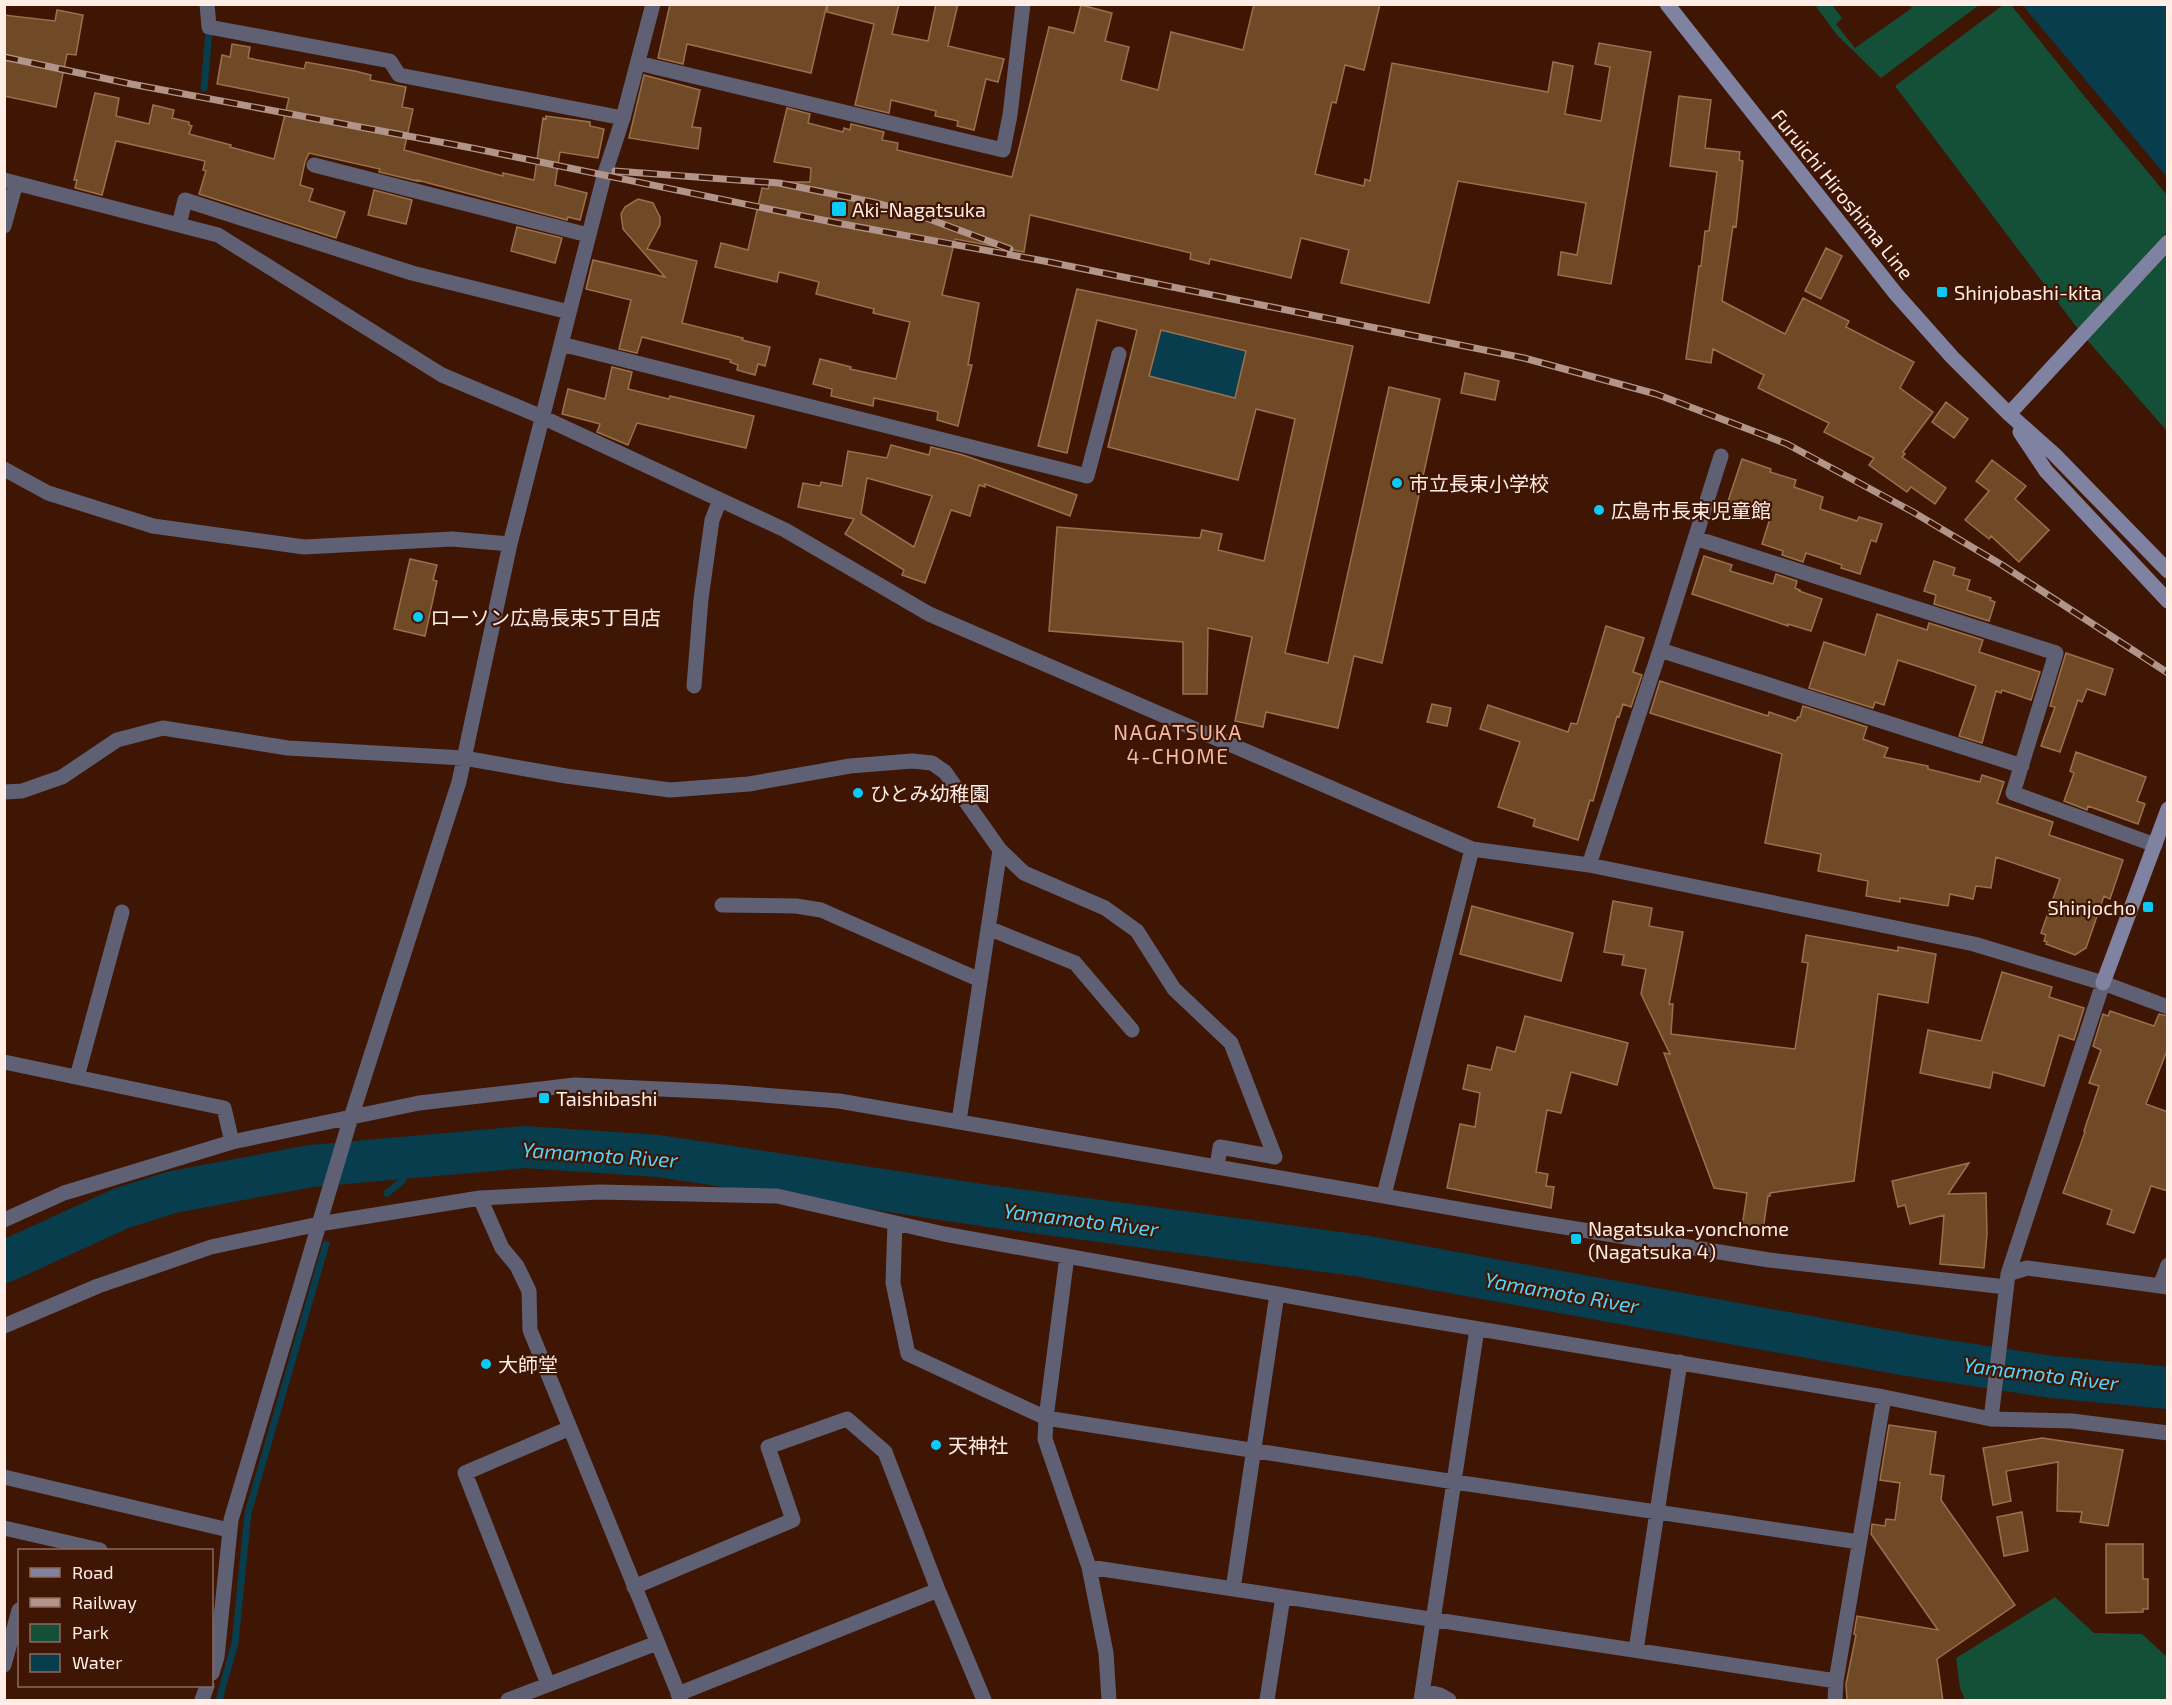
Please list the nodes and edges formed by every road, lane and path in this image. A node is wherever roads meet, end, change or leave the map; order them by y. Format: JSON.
{"nodes":[{"id":1,"x":207,"y":4,"type":"edge"},
{"id":2,"x":653,"y":4,"type":"edge"},
{"id":3,"x":1023,"y":4,"type":"edge"},
{"id":4,"x":1667,"y":4,"type":"edge"},
{"id":5,"x":638,"y":63,"type":"junction"},
{"id":6,"x":623,"y":118,"type":"junction"},
{"id":7,"x":314,"y":165,"type":"dead end"},
{"id":8,"x":10,"y":182,"type":"edge"},
{"id":9,"x":179,"y":225,"type":"junction"},
{"id":10,"x":4,"y":226,"type":"edge"},
{"id":11,"x":588,"y":235,"type":"junction"},
{"id":12,"x":2168,"y":242,"type":"edge"},
{"id":13,"x":568,"y":312,"type":"junction"},
{"id":14,"x":561,"y":344,"type":"junction"},
{"id":15,"x":1119,"y":354,"type":"dead end"},
{"id":16,"x":2009,"y":414,"type":"junction"},
{"id":17,"x":542,"y":417,"type":"junction"},
{"id":18,"x":1721,"y":456,"type":"dead end"},
{"id":19,"x":4,"y":469,"type":"edge"},
{"id":20,"x":720,"y":500,"type":"junction"},
{"id":21,"x":1695,"y":538,"type":"junction"},
{"id":22,"x":510,"y":543,"type":"junction"},
{"id":23,"x":2168,"y":571,"type":"edge"},
{"id":24,"x":2168,"y":602,"type":"edge"},
{"id":25,"x":1660,"y":650,"type":"junction"},
{"id":26,"x":694,"y":686,"type":"dead end"},
{"id":27,"x":464,"y":758,"type":"junction"},
{"id":28,"x":2022,"y":766,"type":"junction"},
{"id":29,"x":4,"y":792,"type":"edge"},
{"id":30,"x":2168,"y":809,"type":"edge"},
{"id":31,"x":2155,"y":845,"type":"junction"},
{"id":32,"x":1472,"y":849,"type":"junction"},
{"id":33,"x":1000,"y":850,"type":"junction"},
{"id":34,"x":1589,"y":866,"type":"junction"},
{"id":35,"x":722,"y":905,"type":"dead end"},
{"id":36,"x":122,"y":912,"type":"dead end"},
{"id":37,"x":988,"y":928,"type":"junction"},
{"id":38,"x":980,"y":980,"type":"junction"},
{"id":39,"x":2103,"y":983,"type":"junction"},
{"id":40,"x":2168,"y":1007,"type":"edge"},
{"id":41,"x":1132,"y":1030,"type":"dead end"},
{"id":42,"x":4,"y":1062,"type":"edge"},
{"id":43,"x":77,"y":1077,"type":"junction"},
{"id":44,"x":350,"y":1121,"type":"junction"},
{"id":45,"x":959,"y":1121,"type":"junction"},
{"id":46,"x":232,"y":1142,"type":"junction"},
{"id":47,"x":1217,"y":1167,"type":"junction"},
{"id":48,"x":1384,"y":1196,"type":"junction"},
{"id":49,"x":480,"y":1198,"type":"junction"},
{"id":50,"x":4,"y":1220,"type":"edge"},
{"id":51,"x":895,"y":1222,"type":"junction"},
{"id":52,"x":319,"y":1224,"type":"junction"},
{"id":53,"x":1067,"y":1256,"type":"junction"},
{"id":54,"x":2168,"y":1265,"type":"edge"},
{"id":55,"x":2164,"y":1286,"type":"edge"},
{"id":56,"x":2006,"y":1287,"type":"junction"},
{"id":57,"x":1277,"y":1294,"type":"junction"},
{"id":58,"x":4,"y":1326,"type":"edge"},
{"id":59,"x":1478,"y":1329,"type":"junction"},
{"id":60,"x":1680,"y":1362,"type":"junction"},
{"id":61,"x":1884,"y":1396,"type":"junction"},
{"id":62,"x":1992,"y":1412,"type":"junction"},
{"id":63,"x":1046,"y":1418,"type":"junction"},
{"id":64,"x":570,"y":1428,"type":"junction"},
{"id":65,"x":2168,"y":1433,"type":"edge"},
{"id":66,"x":1255,"y":1450,"type":"junction"},
{"id":67,"x":4,"y":1478,"type":"edge"},
{"id":68,"x":1455,"y":1482,"type":"junction"},
{"id":69,"x":1656,"y":1512,"type":"junction"},
{"id":70,"x":4,"y":1528,"type":"edge"},
{"id":71,"x":229,"y":1530,"type":"junction"},
{"id":72,"x":1859,"y":1542,"type":"junction"},
{"id":73,"x":92,"y":1549,"type":"edge"},
{"id":74,"x":1089,"y":1567,"type":"junction"},
{"id":75,"x":218,"y":1578,"type":"edge"},
{"id":76,"x":634,"y":1587,"type":"junction"},
{"id":77,"x":1233,"y":1589,"type":"junction"},
{"id":78,"x":938,"y":1590,"type":"junction"},
{"id":79,"x":1283,"y":1597,"type":"junction"},
{"id":80,"x":18,"y":1614,"type":"edge"},
{"id":81,"x":1434,"y":1620,"type":"junction"},
{"id":82,"x":657,"y":1644,"type":"junction"},
{"id":83,"x":1636,"y":1650,"type":"junction"},
{"id":84,"x":214,"y":1656,"type":"edge"},
{"id":85,"x":4,"y":1665,"type":"edge"},
{"id":86,"x":1836,"y":1681,"type":"junction"},
{"id":87,"x":548,"y":1684,"type":"junction"},
{"id":88,"x":1422,"y":1696,"type":"edge"},
{"id":89,"x":679,"y":1697,"type":"edge"},
{"id":90,"x":508,"y":1701,"type":"edge"},
{"id":91,"x":984,"y":1701,"type":"edge"},
{"id":92,"x":1109,"y":1701,"type":"edge"},
{"id":93,"x":1268,"y":1701,"type":"edge"},
{"id":94,"x":1449,"y":1701,"type":"edge"},
{"id":95,"x":1835,"y":1701,"type":"edge"}],
"edges":[{"from":1,"to":6,"type":"street"},
{"from":2,"to":5,"type":"street"},
{"from":3,"to":5,"type":"street"},
{"from":4,"to":16,"type":"main road","name":"Furuichi Hiroshima Line"},
{"from":5,"to":6,"type":"street"},
{"from":6,"to":11,"type":"street"},
{"from":7,"to":11,"type":"street"},
{"from":8,"to":9,"type":"street"},
{"from":8,"to":10,"type":"street"},
{"from":9,"to":13,"type":"street"},
{"from":9,"to":17,"type":"street"},
{"from":11,"to":13,"type":"street"},
{"from":12,"to":16,"type":"main road"},
{"from":13,"to":14,"type":"street"},
{"from":14,"to":15,"type":"street"},
{"from":14,"to":17,"type":"street"},
{"from":16,"to":23,"type":"main road"},
{"from":16,"to":24,"type":"main road"},
{"from":17,"to":20,"type":"street"},
{"from":17,"to":22,"type":"street"},
{"from":18,"to":21,"type":"street"},
{"from":19,"to":22,"type":"street"},
{"from":20,"to":26,"type":"street"},
{"from":20,"to":32,"type":"street"},
{"from":21,"to":25,"type":"street"},
{"from":21,"to":28,"type":"street"},
{"from":22,"to":27,"type":"street"},
{"from":25,"to":28,"type":"street"},
{"from":25,"to":34,"type":"street"},
{"from":27,"to":29,"type":"street"},
{"from":27,"to":33,"type":"street"},
{"from":27,"to":44,"type":"street"},
{"from":28,"to":31,"type":"street"},
{"from":30,"to":31,"type":"main road"},
{"from":31,"to":39,"type":"main road"},
{"from":32,"to":34,"type":"street"},
{"from":32,"to":48,"type":"street"},
{"from":33,"to":37,"type":"street"},
{"from":33,"to":47,"type":"street"},
{"from":34,"to":39,"type":"street"},
{"from":35,"to":38,"type":"street"},
{"from":36,"to":43,"type":"street"},
{"from":37,"to":38,"type":"street"},
{"from":37,"to":41,"type":"street"},
{"from":38,"to":45,"type":"street"},
{"from":39,"to":40,"type":"street"},
{"from":39,"to":56,"type":"street"},
{"from":42,"to":43,"type":"street"},
{"from":43,"to":46,"type":"street"},
{"from":44,"to":45,"type":"street"},
{"from":44,"to":46,"type":"street"},
{"from":44,"to":52,"type":"street"},
{"from":45,"to":47,"type":"street"},
{"from":46,"to":50,"type":"street"},
{"from":47,"to":48,"type":"street"},
{"from":48,"to":56,"type":"street"},
{"from":49,"to":51,"type":"street"},
{"from":49,"to":52,"type":"street"},
{"from":49,"to":64,"type":"street"},
{"from":51,"to":53,"type":"street"},
{"from":51,"to":63,"type":"street"},
{"from":52,"to":58,"type":"street"},
{"from":52,"to":71,"type":"street"},
{"from":53,"to":57,"type":"street"},
{"from":53,"to":63,"type":"street"},
{"from":54,"to":55,"type":"street"},
{"from":55,"to":56,"type":"street"},
{"from":56,"to":62,"type":"street"},
{"from":57,"to":59,"type":"street"},
{"from":57,"to":66,"type":"street"},
{"from":59,"to":60,"type":"street"},
{"from":59,"to":68,"type":"street"},
{"from":60,"to":61,"type":"street"},
{"from":60,"to":69,"type":"street"},
{"from":61,"to":62,"type":"street"},
{"from":61,"to":72,"type":"street"},
{"from":62,"to":65,"type":"street"},
{"from":63,"to":66,"type":"street"},
{"from":63,"to":74,"type":"street"},
{"from":64,"to":76,"type":"street"},
{"from":64,"to":87,"type":"street"},
{"from":66,"to":68,"type":"street"},
{"from":66,"to":77,"type":"street"},
{"from":67,"to":71,"type":"street"},
{"from":68,"to":69,"type":"street"},
{"from":68,"to":81,"type":"street"},
{"from":69,"to":72,"type":"street"},
{"from":69,"to":83,"type":"street"},
{"from":70,"to":73,"type":"street"},
{"from":71,"to":75,"type":"street"},
{"from":72,"to":86,"type":"street"},
{"from":74,"to":77,"type":"street"},
{"from":74,"to":92,"type":"street"},
{"from":75,"to":84,"type":"street"},
{"from":76,"to":78,"type":"street"},
{"from":76,"to":82,"type":"street"},
{"from":77,"to":79,"type":"street"},
{"from":78,"to":89,"type":"street"},
{"from":78,"to":91,"type":"street"},
{"from":79,"to":81,"type":"street"},
{"from":79,"to":93,"type":"street"},
{"from":80,"to":85,"type":"street"},
{"from":81,"to":83,"type":"street"},
{"from":81,"to":88,"type":"street"},
{"from":82,"to":87,"type":"street"},
{"from":82,"to":89,"type":"street"},
{"from":83,"to":86,"type":"street"},
{"from":86,"to":95,"type":"street"},
{"from":87,"to":90,"type":"street"},
{"from":88,"to":94,"type":"street"}]}
